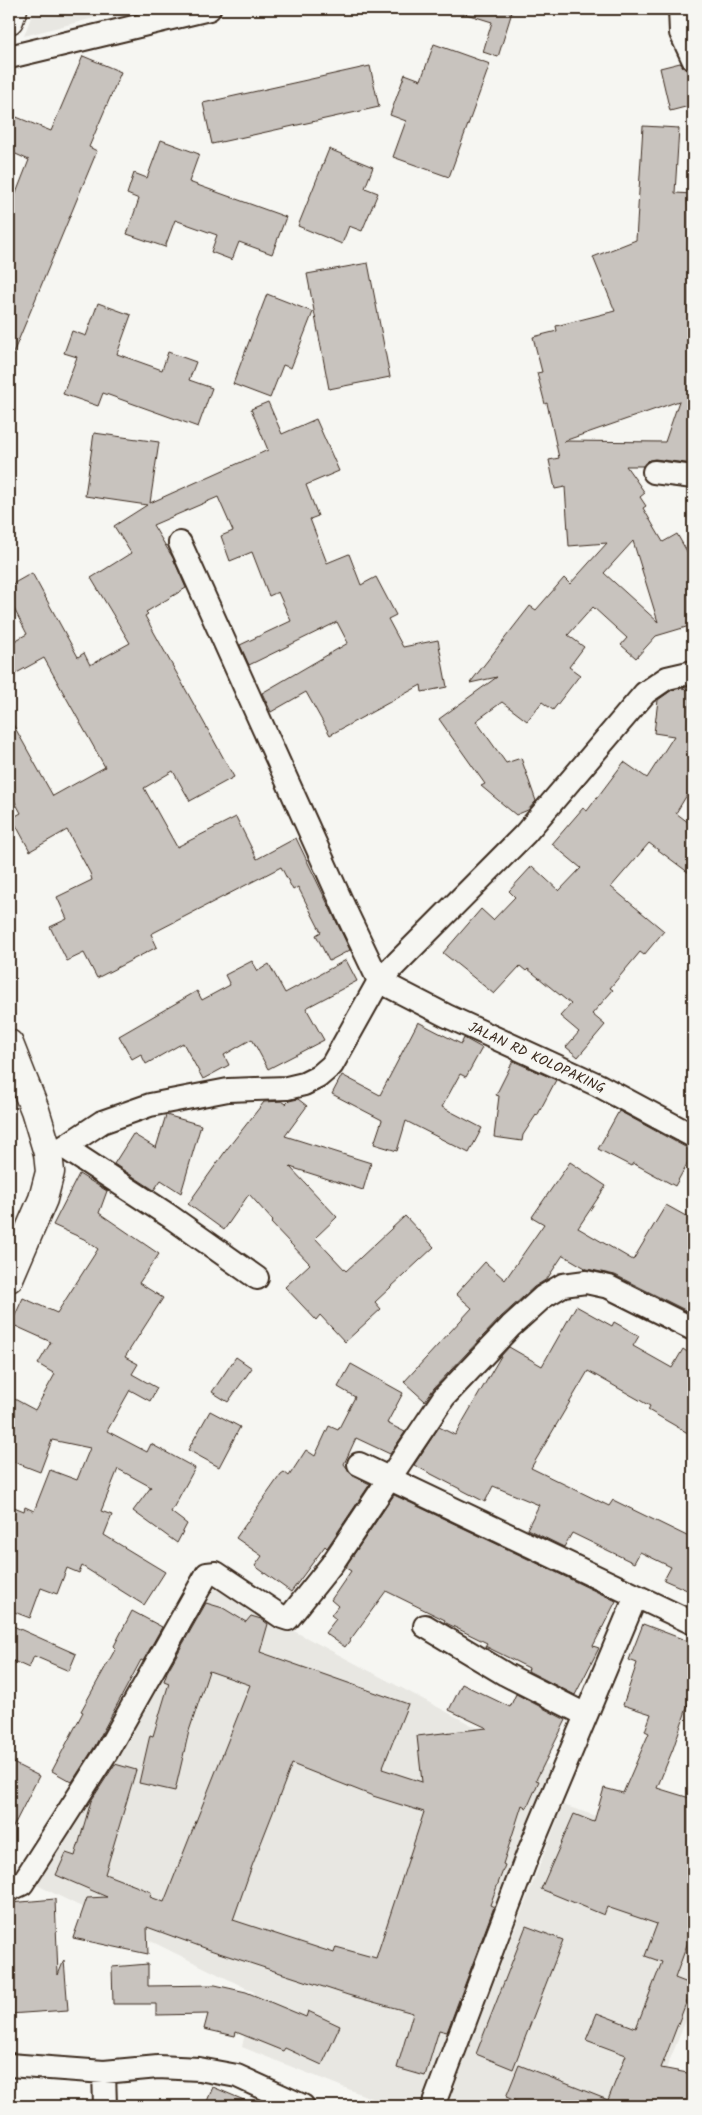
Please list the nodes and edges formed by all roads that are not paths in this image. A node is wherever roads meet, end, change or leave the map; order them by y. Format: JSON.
{"nodes":[{"id":1,"x":13,"y":9,"type":"edge"},
{"id":2,"x":209,"y":9,"type":"edge"},
{"id":3,"x":680,"y":9,"type":"edge"},
{"id":4,"x":9,"y":20,"type":"edge"},
{"id":5,"x":9,"y":57,"type":"edge"},
{"id":6,"x":693,"y":58,"type":"edge"},
{"id":7,"x":654,"y":472,"type":"dead end"},
{"id":8,"x":693,"y":477,"type":"edge"},
{"id":9,"x":180,"y":543,"type":"dead end"},
{"id":10,"x":693,"y":672,"type":"edge"},
{"id":11,"x":379,"y":981,"type":"junction"},
{"id":12,"x":9,"y":1044,"type":"edge"},
{"id":13,"x":9,"y":1090,"type":"edge"},
{"id":14,"x":693,"y":1136,"type":"edge"},
{"id":15,"x":56,"y":1150,"type":"junction"},
{"id":16,"x":36,"y":1197,"type":"junction"},
{"id":17,"x":9,"y":1237,"type":"edge"},
{"id":18,"x":9,"y":1278,"type":"edge"},
{"id":19,"x":257,"y":1278,"type":"dead end"},
{"id":20,"x":693,"y":1329,"type":"edge"},
{"id":21,"x":359,"y":1464,"type":"dead end"},
{"id":22,"x":390,"y":1479,"type":"junction"},
{"id":23,"x":636,"y":1596,"type":"junction"},
{"id":24,"x":693,"y":1623,"type":"edge"},
{"id":25,"x":425,"y":1626,"type":"dead end"},
{"id":26,"x":586,"y":1715,"type":"junction"},
{"id":27,"x":9,"y":1890,"type":"edge"},
{"id":28,"x":9,"y":2065,"type":"edge"},
{"id":29,"x":104,"y":2072,"type":"junction"},
{"id":30,"x":105,"y":2106,"type":"edge"},
{"id":31,"x":303,"y":2106,"type":"edge"},
{"id":32,"x":433,"y":2106,"type":"edge"}],
"edges":[{"from":1,"to":4,"type":"main road"},
{"from":2,"to":5,"type":"street"},
{"from":3,"to":6,"type":"street"},
{"from":7,"to":8,"type":"street"},
{"from":9,"to":11,"type":"street"},
{"from":10,"to":11,"type":"street"},
{"from":11,"to":14,"type":"street","name":"JALAN RD KOLOPAKING"},
{"from":11,"to":15,"type":"street"},
{"from":12,"to":15,"type":"main road"},
{"from":13,"to":16,"type":"main road"},
{"from":15,"to":16,"type":"main road"},
{"from":15,"to":19,"type":"street"},
{"from":16,"to":17,"type":"main road"},
{"from":16,"to":18,"type":"main road"},
{"from":20,"to":22,"type":"street"},
{"from":21,"to":22,"type":"street"},
{"from":22,"to":23,"type":"street"},
{"from":22,"to":27,"type":"street"},
{"from":23,"to":24,"type":"street"},
{"from":23,"to":26,"type":"street"},
{"from":25,"to":26,"type":"street"},
{"from":26,"to":32,"type":"street"},
{"from":28,"to":29,"type":"street"},
{"from":29,"to":30,"type":"street"},
{"from":29,"to":31,"type":"street"}]}
